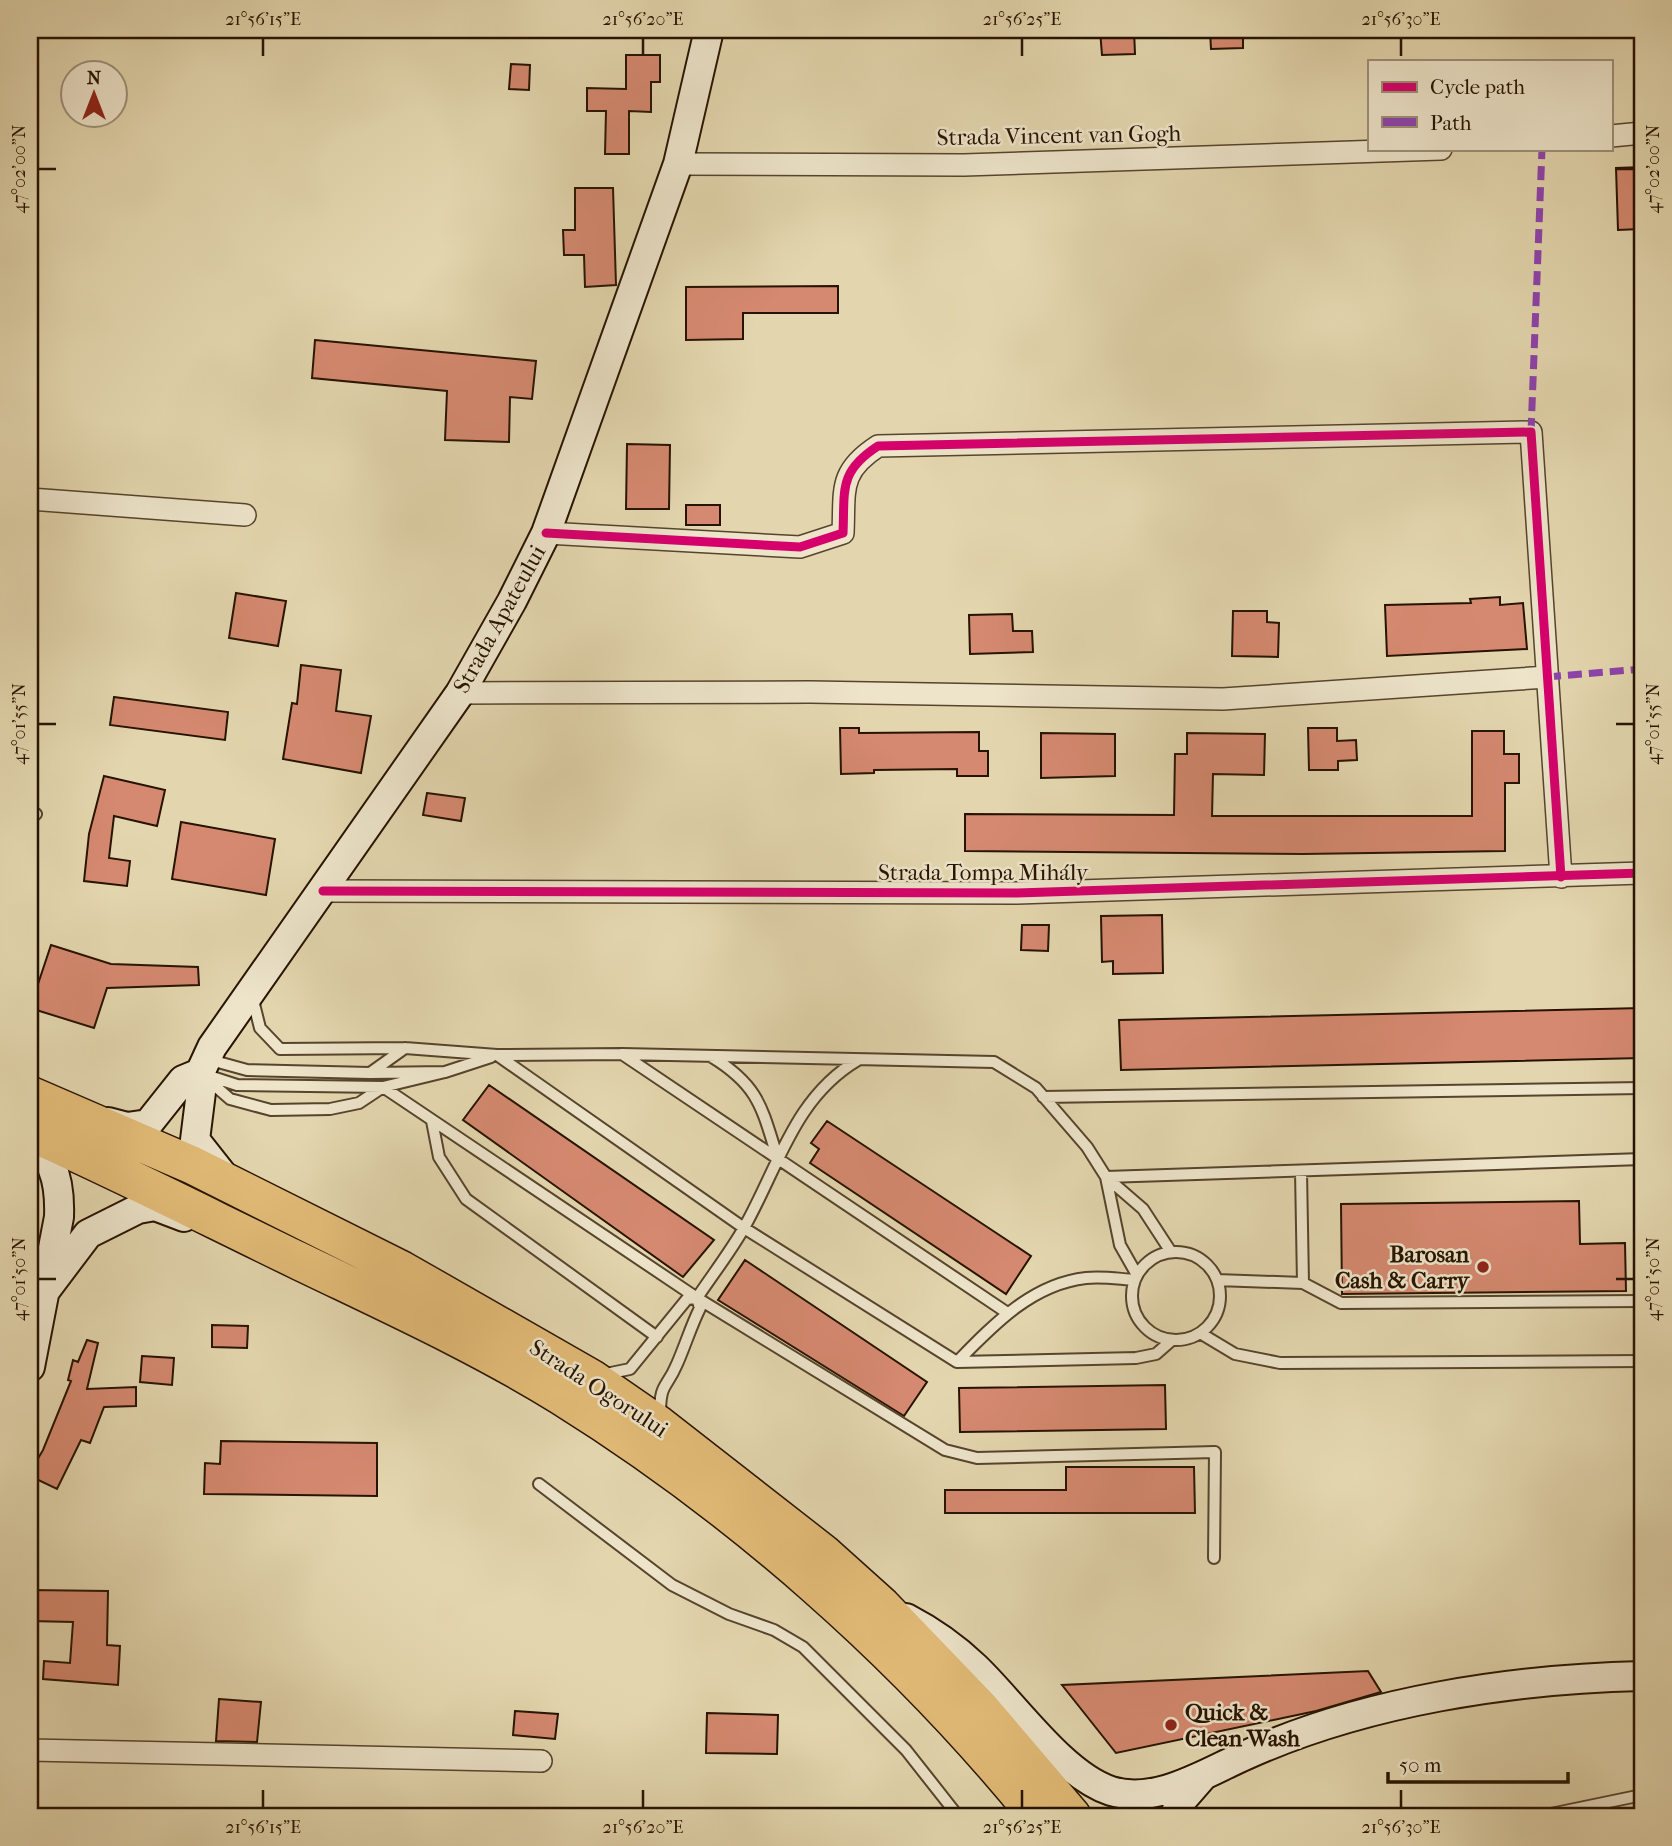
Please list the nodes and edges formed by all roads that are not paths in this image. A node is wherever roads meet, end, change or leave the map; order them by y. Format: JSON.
{"nodes":[{"id":1,"x":709,"y":30,"type":"edge"},
{"id":2,"x":1642,"y":133,"type":"edge"},
{"id":3,"x":1612,"y":136,"type":"edge"},
{"id":4,"x":1411,"y":150,"type":"edge"},
{"id":5,"x":678,"y":163,"type":"junction"},
{"id":6,"x":30,"y":499,"type":"edge"},
{"id":7,"x":245,"y":515,"type":"dead end"},
{"id":8,"x":546,"y":533,"type":"junction"},
{"id":9,"x":1547,"y":677,"type":"junction"},
{"id":10,"x":460,"y":693,"type":"junction"},
{"id":11,"x":1642,"y":873,"type":"edge"},
{"id":12,"x":1561,"y":877,"type":"junction"},
{"id":13,"x":323,"y":891,"type":"junction"},
{"id":14,"x":251,"y":993,"type":"junction"},
{"id":15,"x":405,"y":1048,"type":"junction"},
{"id":16,"x":622,"y":1054,"type":"junction"},
{"id":17,"x":497,"y":1055,"type":"junction"},
{"id":18,"x":710,"y":1056,"type":"junction"},
{"id":19,"x":861,"y":1059,"type":"junction"},
{"id":20,"x":203,"y":1066,"type":"junction"},
{"id":21,"x":445,"y":1072,"type":"junction"},
{"id":22,"x":370,"y":1073,"type":"junction"},
{"id":23,"x":383,"y":1087,"type":"junction"},
{"id":24,"x":1642,"y":1088,"type":"edge"},
{"id":25,"x":30,"y":1095,"type":"edge"},
{"id":26,"x":1043,"y":1097,"type":"junction"},
{"id":27,"x":69,"y":1112,"type":"junction"},
{"id":28,"x":432,"y":1121,"type":"junction"},
{"id":29,"x":30,"y":1132,"type":"edge"},
{"id":30,"x":30,"y":1143,"type":"edge"},
{"id":31,"x":1642,"y":1159,"type":"edge"},
{"id":32,"x":779,"y":1162,"type":"junction"},
{"id":33,"x":1301,"y":1171,"type":"junction"},
{"id":34,"x":1106,"y":1177,"type":"junction"},
{"id":35,"x":231,"y":1184,"type":"junction"},
{"id":36,"x":744,"y":1228,"type":"junction"},
{"id":37,"x":278,"y":1251,"type":"junction"},
{"id":38,"x":1171,"y":1252,"type":"junction"},
{"id":39,"x":1136,"y":1277,"type":"junction"},
{"id":40,"x":1217,"y":1280,"type":"junction"},
{"id":41,"x":1304,"y":1283,"type":"junction"},
{"id":42,"x":45,"y":1291,"type":"junction"},
{"id":43,"x":697,"y":1298,"type":"junction"},
{"id":44,"x":1642,"y":1301,"type":"edge"},
{"id":45,"x":1006,"y":1312,"type":"junction"},
{"id":46,"x":1200,"y":1333,"type":"junction"},
{"id":47,"x":657,"y":1337,"type":"junction"},
{"id":48,"x":1172,"y":1340,"type":"junction"},
{"id":49,"x":1642,"y":1361,"type":"edge"},
{"id":50,"x":957,"y":1362,"type":"junction"},
{"id":51,"x":30,"y":1367,"type":"edge"},
{"id":52,"x":591,"y":1377,"type":"junction"},
{"id":53,"x":659,"y":1425,"type":"junction"},
{"id":54,"x":539,"y":1484,"type":"dead end"},
{"id":55,"x":1214,"y":1558,"type":"dead end"},
{"id":56,"x":882,"y":1606,"type":"junction"},
{"id":57,"x":1642,"y":1676,"type":"edge"},
{"id":58,"x":30,"y":1750,"type":"edge"},
{"id":59,"x":541,"y":1761,"type":"dead end"},
{"id":60,"x":1206,"y":1773,"type":"junction"},
{"id":61,"x":1642,"y":1795,"type":"edge"},
{"id":62,"x":958,"y":1816,"type":"edge"},
{"id":63,"x":1037,"y":1816,"type":"edge"},
{"id":64,"x":1072,"y":1816,"type":"edge"},
{"id":65,"x":1174,"y":1816,"type":"edge"},
{"id":66,"x":1541,"y":1816,"type":"edge"}],
"edges":[{"from":1,"to":5,"type":"street","name":"Strada Apateului"},
{"from":2,"to":3,"type":"street"},
{"from":4,"to":5,"type":"street","name":"Strada Vincent van Gogh"},
{"from":5,"to":8,"type":"street","name":"Strada Apateului"},
{"from":6,"to":7,"type":"street"},
{"from":8,"to":9,"type":"street"},
{"from":8,"to":10,"type":"street","name":"Strada Apateului"},
{"from":9,"to":10,"type":"street"},
{"from":9,"to":12,"type":"street"},
{"from":10,"to":13,"type":"street","name":"Strada Apateului"},
{"from":11,"to":12,"type":"street","name":"Strada Tompa Mihály"},
{"from":12,"to":13,"type":"street","name":"Strada Tompa Mihály"},
{"from":13,"to":14,"type":"street","name":"Strada Apateului"},
{"from":14,"to":15,"type":"lane"},
{"from":14,"to":20,"type":"street","name":"Strada Apateului"},
{"from":15,"to":17,"type":"lane"},
{"from":15,"to":22,"type":"lane"},
{"from":16,"to":17,"type":"lane"},
{"from":16,"to":18,"type":"lane"},
{"from":16,"to":32,"type":"lane"},
{"from":17,"to":21,"type":"lane"},
{"from":17,"to":36,"type":"lane"},
{"from":18,"to":19,"type":"lane"},
{"from":18,"to":32,"type":"lane"},
{"from":19,"to":26,"type":"lane"},
{"from":19,"to":32,"type":"lane"},
{"from":20,"to":22,"type":"lane"},
{"from":20,"to":23,"type":"lane"},
{"from":20,"to":23,"type":"lane"},
{"from":20,"to":27,"type":"street","name":"Strada Apateului"},
{"from":20,"to":35,"type":"street"},
{"from":21,"to":22,"type":"lane"},
{"from":21,"to":23,"type":"lane"},
{"from":23,"to":28,"type":"lane"},
{"from":24,"to":26,"type":"lane"},
{"from":25,"to":27,"type":"highway","name":"Strada Ogorului"},
{"from":26,"to":34,"type":"lane"},
{"from":27,"to":35,"type":"highway","name":"Strada Ogorului"},
{"from":28,"to":43,"type":"lane"},
{"from":28,"to":47,"type":"lane"},
{"from":29,"to":37,"type":"highway","name":"Strada Ogorului"},
{"from":30,"to":42,"type":"street"},
{"from":31,"to":33,"type":"lane"},
{"from":32,"to":36,"type":"lane"},
{"from":32,"to":45,"type":"lane"},
{"from":33,"to":34,"type":"lane"},
{"from":33,"to":41,"type":"lane"},
{"from":34,"to":38,"type":"lane"},
{"from":34,"to":39,"type":"lane"},
{"from":35,"to":52,"type":"highway","name":"Strada Ogorului"},
{"from":36,"to":43,"type":"lane"},
{"from":36,"to":50,"type":"lane"},
{"from":37,"to":42,"type":"street"},
{"from":37,"to":63,"type":"highway","name":"Strada Ogorului"},
{"from":38,"to":39,"type":"lane"},
{"from":38,"to":40,"type":"lane"},
{"from":39,"to":45,"type":"lane"},
{"from":39,"to":48,"type":"lane"},
{"from":40,"to":41,"type":"lane"},
{"from":40,"to":46,"type":"lane"},
{"from":41,"to":44,"type":"lane"},
{"from":42,"to":51,"type":"street"},
{"from":43,"to":47,"type":"lane"},
{"from":43,"to":53,"type":"lane"},
{"from":43,"to":55,"type":"lane"},
{"from":45,"to":50,"type":"lane"},
{"from":46,"to":48,"type":"lane"},
{"from":46,"to":49,"type":"lane"},
{"from":47,"to":52,"type":"lane"},
{"from":48,"to":50,"type":"lane"},
{"from":52,"to":53,"type":"highway","name":"Strada Ogorului"},
{"from":53,"to":56,"type":"highway","name":"Strada Ogorului"},
{"from":54,"to":62,"type":"lane"},
{"from":56,"to":60,"type":"street"},
{"from":56,"to":64,"type":"highway","name":"Strada Ogorului"},
{"from":57,"to":60,"type":"street"},
{"from":58,"to":59,"type":"street"},
{"from":60,"to":65,"type":"street"},
{"from":61,"to":66,"type":"lane"}]}
